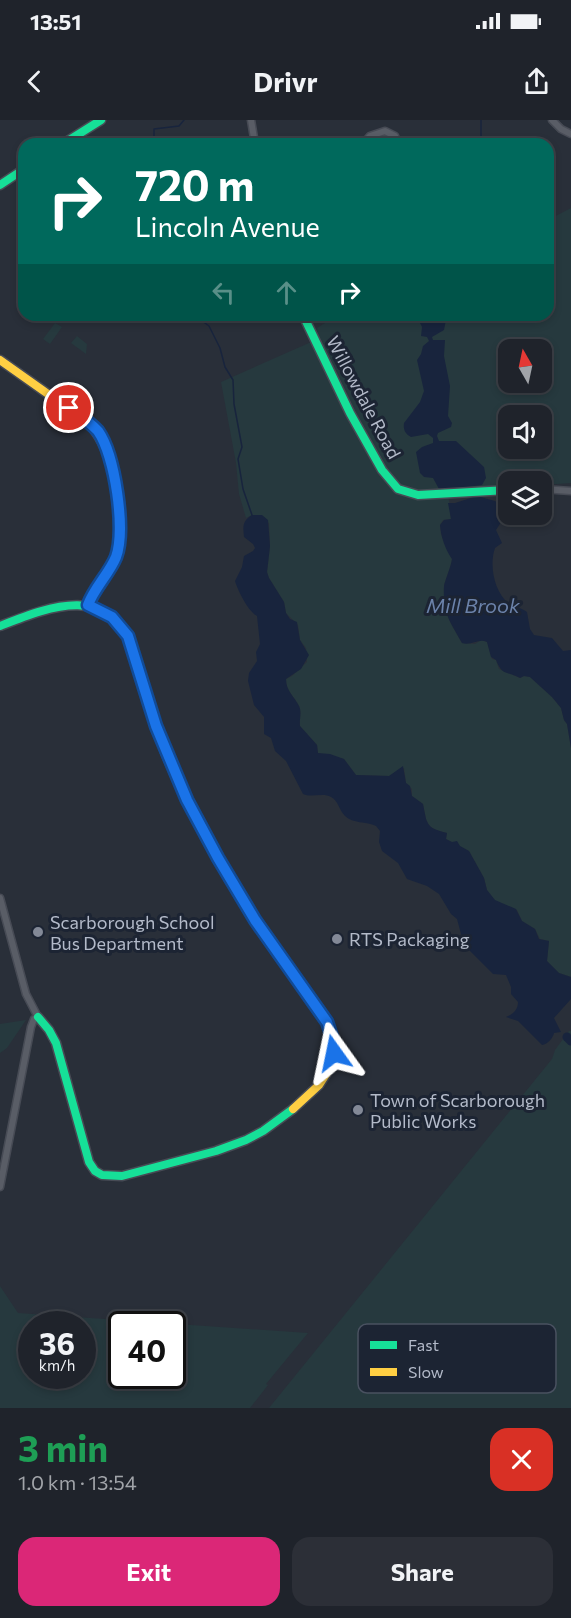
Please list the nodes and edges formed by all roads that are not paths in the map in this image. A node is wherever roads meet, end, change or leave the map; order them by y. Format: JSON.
{"nodes":[{"id":1,"x":100,"y":120,"type":"edge"},
{"id":2,"x":251,"y":120,"type":"edge"},
{"id":3,"x":552,"y":120,"type":"edge"},
{"id":4,"x":571,"y":134,"type":"edge"},
{"id":5,"x":72,"y":138,"type":"edge"},
{"id":6,"x":254,"y":138,"type":"edge"},
{"id":7,"x":368,"y":138,"type":"edge"},
{"id":8,"x":396,"y":138,"type":"edge"},
{"id":9,"x":18,"y":173,"type":"edge"},
{"id":10,"x":0,"y":185,"type":"edge"},
{"id":11,"x":306,"y":321,"type":"edge"},
{"id":12,"x":0,"y":360,"type":"edge"},
{"id":13,"x":552,"y":490,"type":"edge"},
{"id":14,"x":498,"y":491,"type":"edge"},
{"id":15,"x":571,"y":491,"type":"edge"},
{"id":16,"x":88,"y":605,"type":"junction"},
{"id":17,"x":0,"y":626,"type":"edge"},
{"id":18,"x":0,"y":898,"type":"edge"},
{"id":19,"x":38,"y":1017,"type":"junction"},
{"id":20,"x":0,"y":1187,"type":"edge"}],
"edges":[{"from":1,"to":5,"type":"street"},
{"from":2,"to":6,"type":"street"},
{"from":3,"to":4,"type":"street"},
{"from":7,"to":8,"type":"street"},
{"from":9,"to":10,"type":"street"},
{"from":11,"to":14,"type":"street","name":"Willowdale Road"},
{"from":12,"to":16,"type":"street"},
{"from":13,"to":15,"type":"street"},
{"from":16,"to":17,"type":"street"},
{"from":16,"to":19,"type":"street"},
{"from":18,"to":19,"type":"street"},
{"from":19,"to":20,"type":"street"}]}
